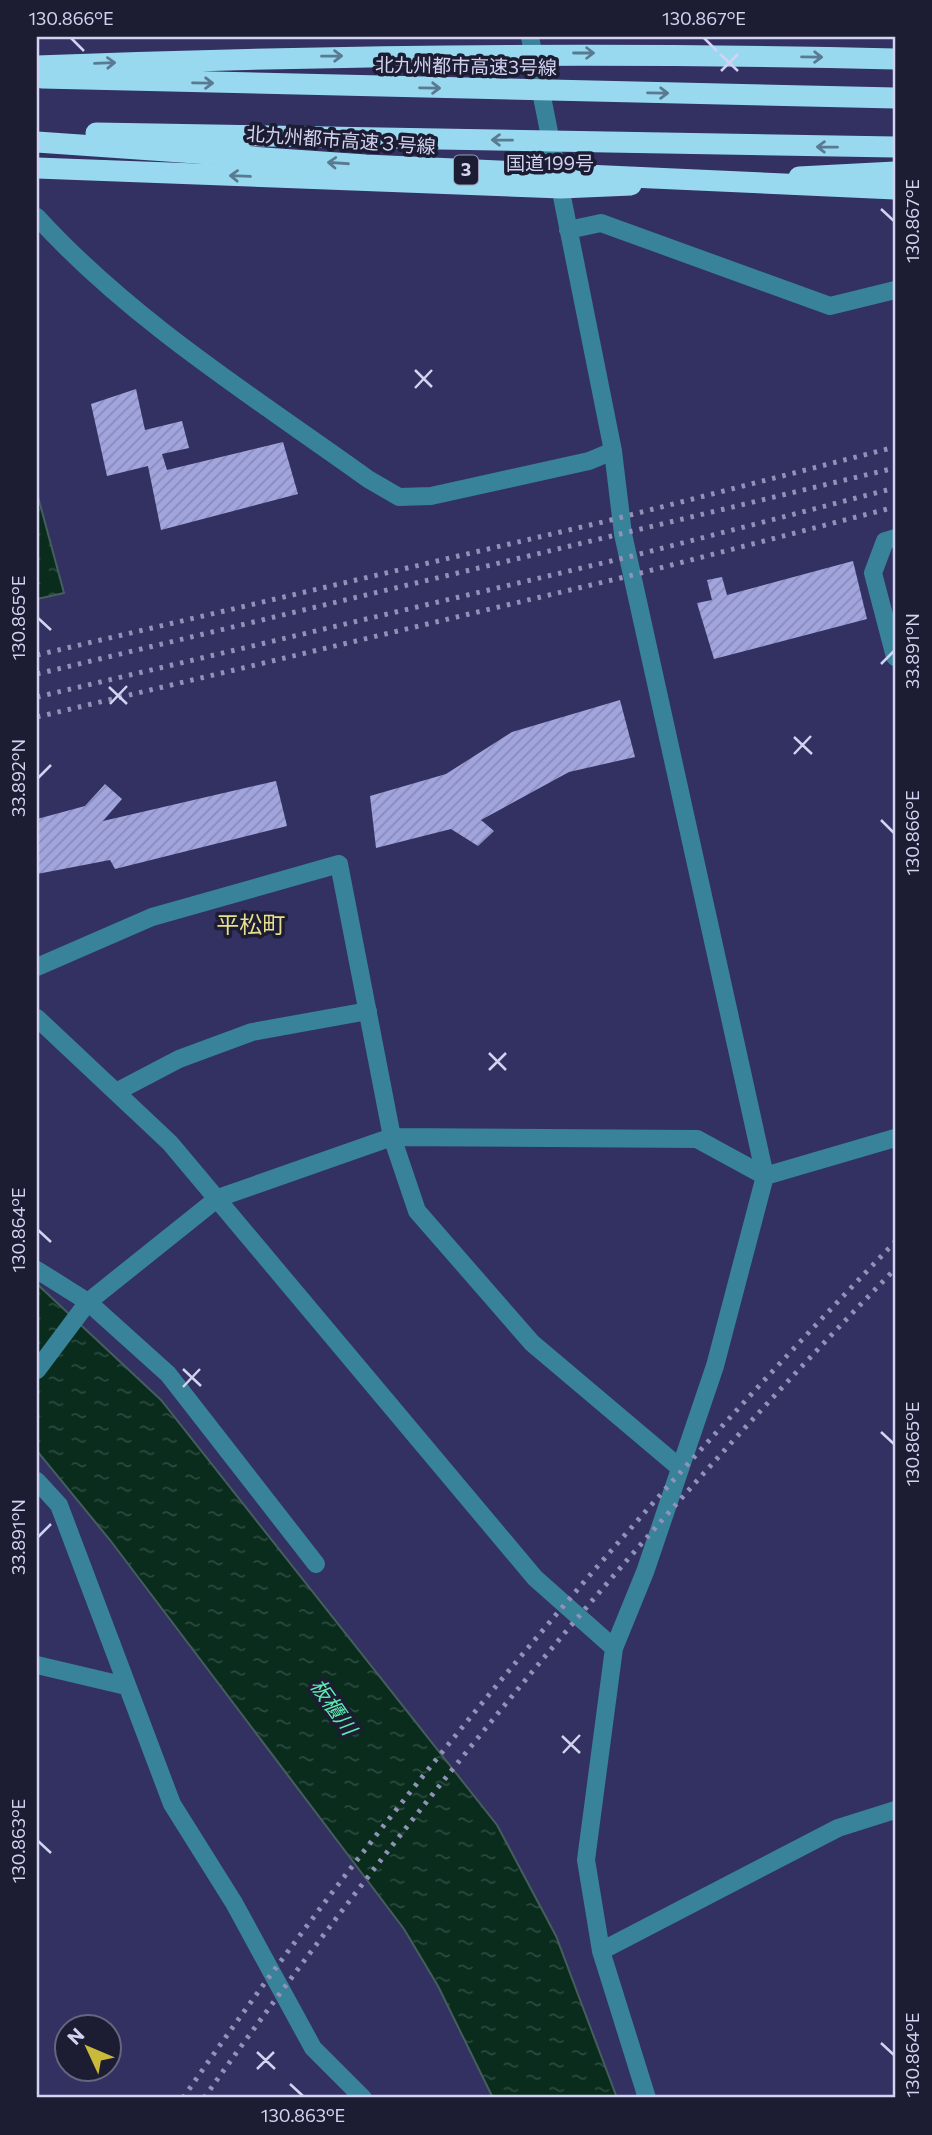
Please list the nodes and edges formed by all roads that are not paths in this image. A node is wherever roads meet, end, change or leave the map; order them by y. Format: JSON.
{"nodes":[{"id":1,"x":530,"y":37,"type":"edge"},
{"id":2,"x":895,"y":59,"type":"edge"},
{"id":3,"x":37,"y":66,"type":"edge"},
{"id":4,"x":37,"y":78,"type":"edge"},
{"id":5,"x":895,"y":98,"type":"edge"},
{"id":6,"x":37,"y":132,"type":"edge"},
{"id":7,"x":37,"y":142,"type":"edge"},
{"id":8,"x":895,"y":147,"type":"edge"},
{"id":9,"x":37,"y":167,"type":"edge"},
{"id":10,"x":895,"y":172,"type":"edge"},
{"id":11,"x":561,"y":188,"type":"junction"},
{"id":12,"x":895,"y":189,"type":"edge"},
{"id":13,"x":37,"y":217,"type":"edge"},
{"id":14,"x":568,"y":230,"type":"junction"},
{"id":15,"x":895,"y":290,"type":"edge"},
{"id":16,"x":613,"y":451,"type":"junction"},
{"id":17,"x":895,"y":538,"type":"edge"},
{"id":18,"x":895,"y":657,"type":"edge"},
{"id":19,"x":37,"y":967,"type":"edge"},
{"id":20,"x":368,"y":1011,"type":"junction"},
{"id":21,"x":37,"y":1017,"type":"edge"},
{"id":22,"x":116,"y":1092,"type":"junction"},
{"id":23,"x":392,"y":1137,"type":"junction"},
{"id":24,"x":895,"y":1138,"type":"edge"},
{"id":25,"x":765,"y":1177,"type":"junction"},
{"id":26,"x":218,"y":1198,"type":"junction"},
{"id":27,"x":37,"y":1270,"type":"edge"},
{"id":28,"x":85,"y":1307,"type":"junction"},
{"id":29,"x":37,"y":1370,"type":"edge"},
{"id":30,"x":680,"y":1468,"type":"junction"},
{"id":31,"x":37,"y":1481,"type":"edge"},
{"id":32,"x":316,"y":1564,"type":"dead end"},
{"id":33,"x":614,"y":1648,"type":"junction"},
{"id":34,"x":37,"y":1665,"type":"edge"},
{"id":35,"x":126,"y":1686,"type":"junction"},
{"id":36,"x":895,"y":1810,"type":"edge"},
{"id":37,"x":601,"y":1951,"type":"junction"},
{"id":38,"x":363,"y":2098,"type":"edge"},
{"id":39,"x":647,"y":2098,"type":"edge"}],
"edges":[{"from":1,"to":11,"type":"street"},
{"from":3,"to":2,"type":"highway","one_way":true,"bridge":true},
{"from":4,"to":5,"type":"highway","name":"北九州都市高速3号線","one_way":true,"bridge":true},
{"from":8,"to":6,"type":"highway","one_way":true,"bridge":true},
{"from":12,"to":7,"type":"highway","name":"北九州都市高速３号線","number":"3","one_way":true,"bridge":true},
{"from":11,"to":9,"type":"highway","name":"国道199号","one_way":true},
{"from":10,"to":11,"type":"highway","name":"国道199号"},
{"from":11,"to":14,"type":"street"},
{"from":13,"to":16,"type":"street"},
{"from":14,"to":15,"type":"street"},
{"from":14,"to":16,"type":"street"},
{"from":16,"to":25,"type":"street"},
{"from":17,"to":18,"type":"street"},
{"from":19,"to":20,"type":"street"},
{"from":20,"to":22,"type":"street"},
{"from":20,"to":23,"type":"street"},
{"from":21,"to":22,"type":"street"},
{"from":22,"to":26,"type":"street"},
{"from":23,"to":25,"type":"street"},
{"from":23,"to":26,"type":"street"},
{"from":23,"to":30,"type":"street"},
{"from":24,"to":25,"type":"street"},
{"from":25,"to":30,"type":"street"},
{"from":26,"to":28,"type":"street"},
{"from":26,"to":33,"type":"street"},
{"from":27,"to":28,"type":"street"},
{"from":28,"to":29,"type":"street"},
{"from":28,"to":32,"type":"street"},
{"from":30,"to":33,"type":"street"},
{"from":31,"to":35,"type":"street"},
{"from":33,"to":37,"type":"street"},
{"from":34,"to":35,"type":"street"},
{"from":35,"to":38,"type":"street"},
{"from":36,"to":37,"type":"street"},
{"from":37,"to":39,"type":"street"}]}
